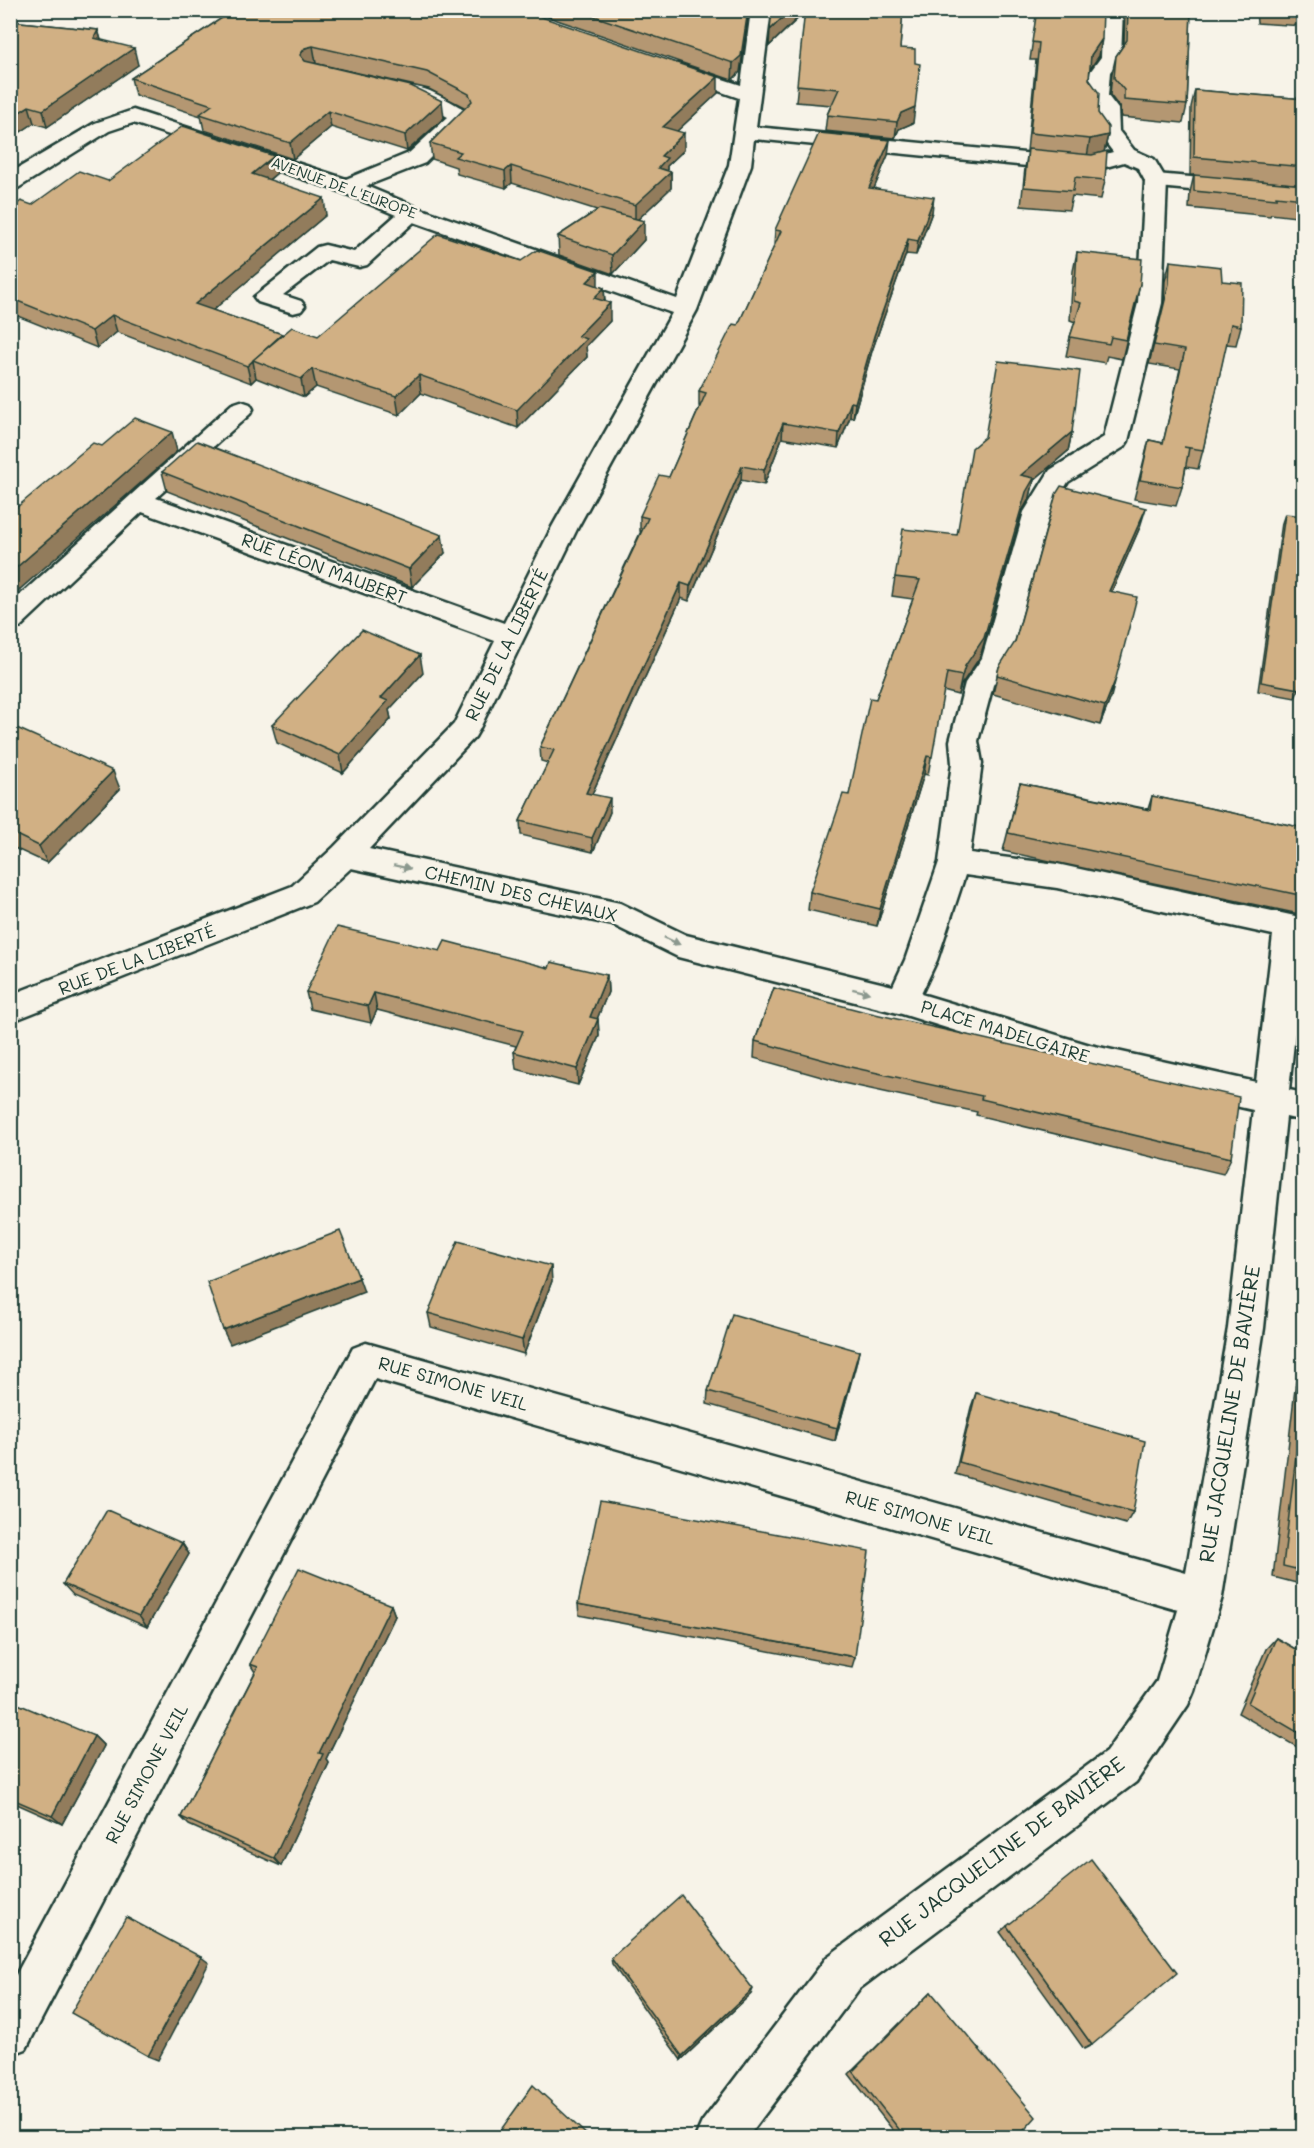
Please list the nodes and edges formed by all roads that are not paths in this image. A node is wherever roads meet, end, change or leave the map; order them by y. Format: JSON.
{"nodes":[{"id":1,"x":761,"y":10,"type":"edge"},
{"id":2,"x":1113,"y":10,"type":"edge"},
{"id":3,"x":663,"y":66,"type":"edge"},
{"id":4,"x":379,"y":86,"type":"edge"},
{"id":5,"x":749,"y":95,"type":"junction"},
{"id":6,"x":743,"y":132,"type":"junction"},
{"id":7,"x":1143,"y":166,"type":"junction"},
{"id":8,"x":10,"y":183,"type":"edge"},
{"id":9,"x":347,"y":186,"type":"junction"},
{"id":10,"x":1304,"y":194,"type":"edge"},
{"id":11,"x":411,"y":213,"type":"junction"},
{"id":12,"x":293,"y":306,"type":"dead end"},
{"id":13,"x":685,"y":310,"type":"junction"},
{"id":14,"x":241,"y":409,"type":"dead end"},
{"id":15,"x":138,"y":501,"type":"junction"},
{"id":16,"x":10,"y":620,"type":"edge"},
{"id":17,"x":511,"y":636,"type":"junction"},
{"id":18,"x":345,"y":855,"type":"junction"},
{"id":19,"x":954,"y":862,"type":"junction"},
{"id":20,"x":1297,"y":929,"type":"edge"},
{"id":21,"x":902,"y":1001,"type":"junction"},
{"id":22,"x":10,"y":1010,"type":"edge"},
{"id":23,"x":1287,"y":1103,"type":"edge"},
{"id":24,"x":1202,"y":1597,"type":"junction"},
{"id":25,"x":10,"y":2033,"type":"edge"},
{"id":26,"x":718,"y":2138,"type":"edge"}],
"edges":[{"from":1,"to":5,"type":"street","name":"RUE DE LA LIBERTÉ"},
{"from":2,"to":7,"type":"street"},
{"from":3,"to":5,"type":"street"},
{"from":4,"to":9,"type":"street"},
{"from":5,"to":6,"type":"street","name":"RUE DE LA LIBERTÉ"},
{"from":6,"to":7,"type":"street"},
{"from":6,"to":13,"type":"street","name":"RUE DE LA LIBERTÉ"},
{"from":7,"to":10,"type":"street"},
{"from":7,"to":19,"type":"street","name":"PLACE MADELGAIRE"},
{"from":8,"to":9,"type":"street","name":"AVENUE DE L'EUROPE"},
{"from":9,"to":11,"type":"street","name":"AVENUE DE L'EUROPE"},
{"from":11,"to":12,"type":"street"},
{"from":11,"to":13,"type":"street","name":"AVENUE DE L'EUROPE"},
{"from":13,"to":17,"type":"street","name":"RUE DE LA LIBERTÉ"},
{"from":14,"to":15,"type":"street"},
{"from":15,"to":16,"type":"street"},
{"from":15,"to":17,"type":"street","name":"RUE LÉON MAUBERT"},
{"from":17,"to":18,"type":"street","name":"RUE DE LA LIBERTÉ"},
{"from":18,"to":21,"type":"street","name":"CHEMIN DES CHEVAUX","one_way":true},
{"from":18,"to":22,"type":"street","name":"RUE DE LA LIBERTÉ"},
{"from":19,"to":20,"type":"street"},
{"from":19,"to":21,"type":"street","name":"PLACE MADELGAIRE"},
{"from":20,"to":23,"type":"street"},
{"from":21,"to":23,"type":"street","name":"PLACE MADELGAIRE"},
{"from":23,"to":24,"type":"street","name":"RUE JACQUELINE DE BAVIÈRE"},
{"from":24,"to":25,"type":"street","name":"RUE SIMONE VEIL"},
{"from":24,"to":26,"type":"street","name":"RUE JACQUELINE DE BAVIÈRE"}]}
